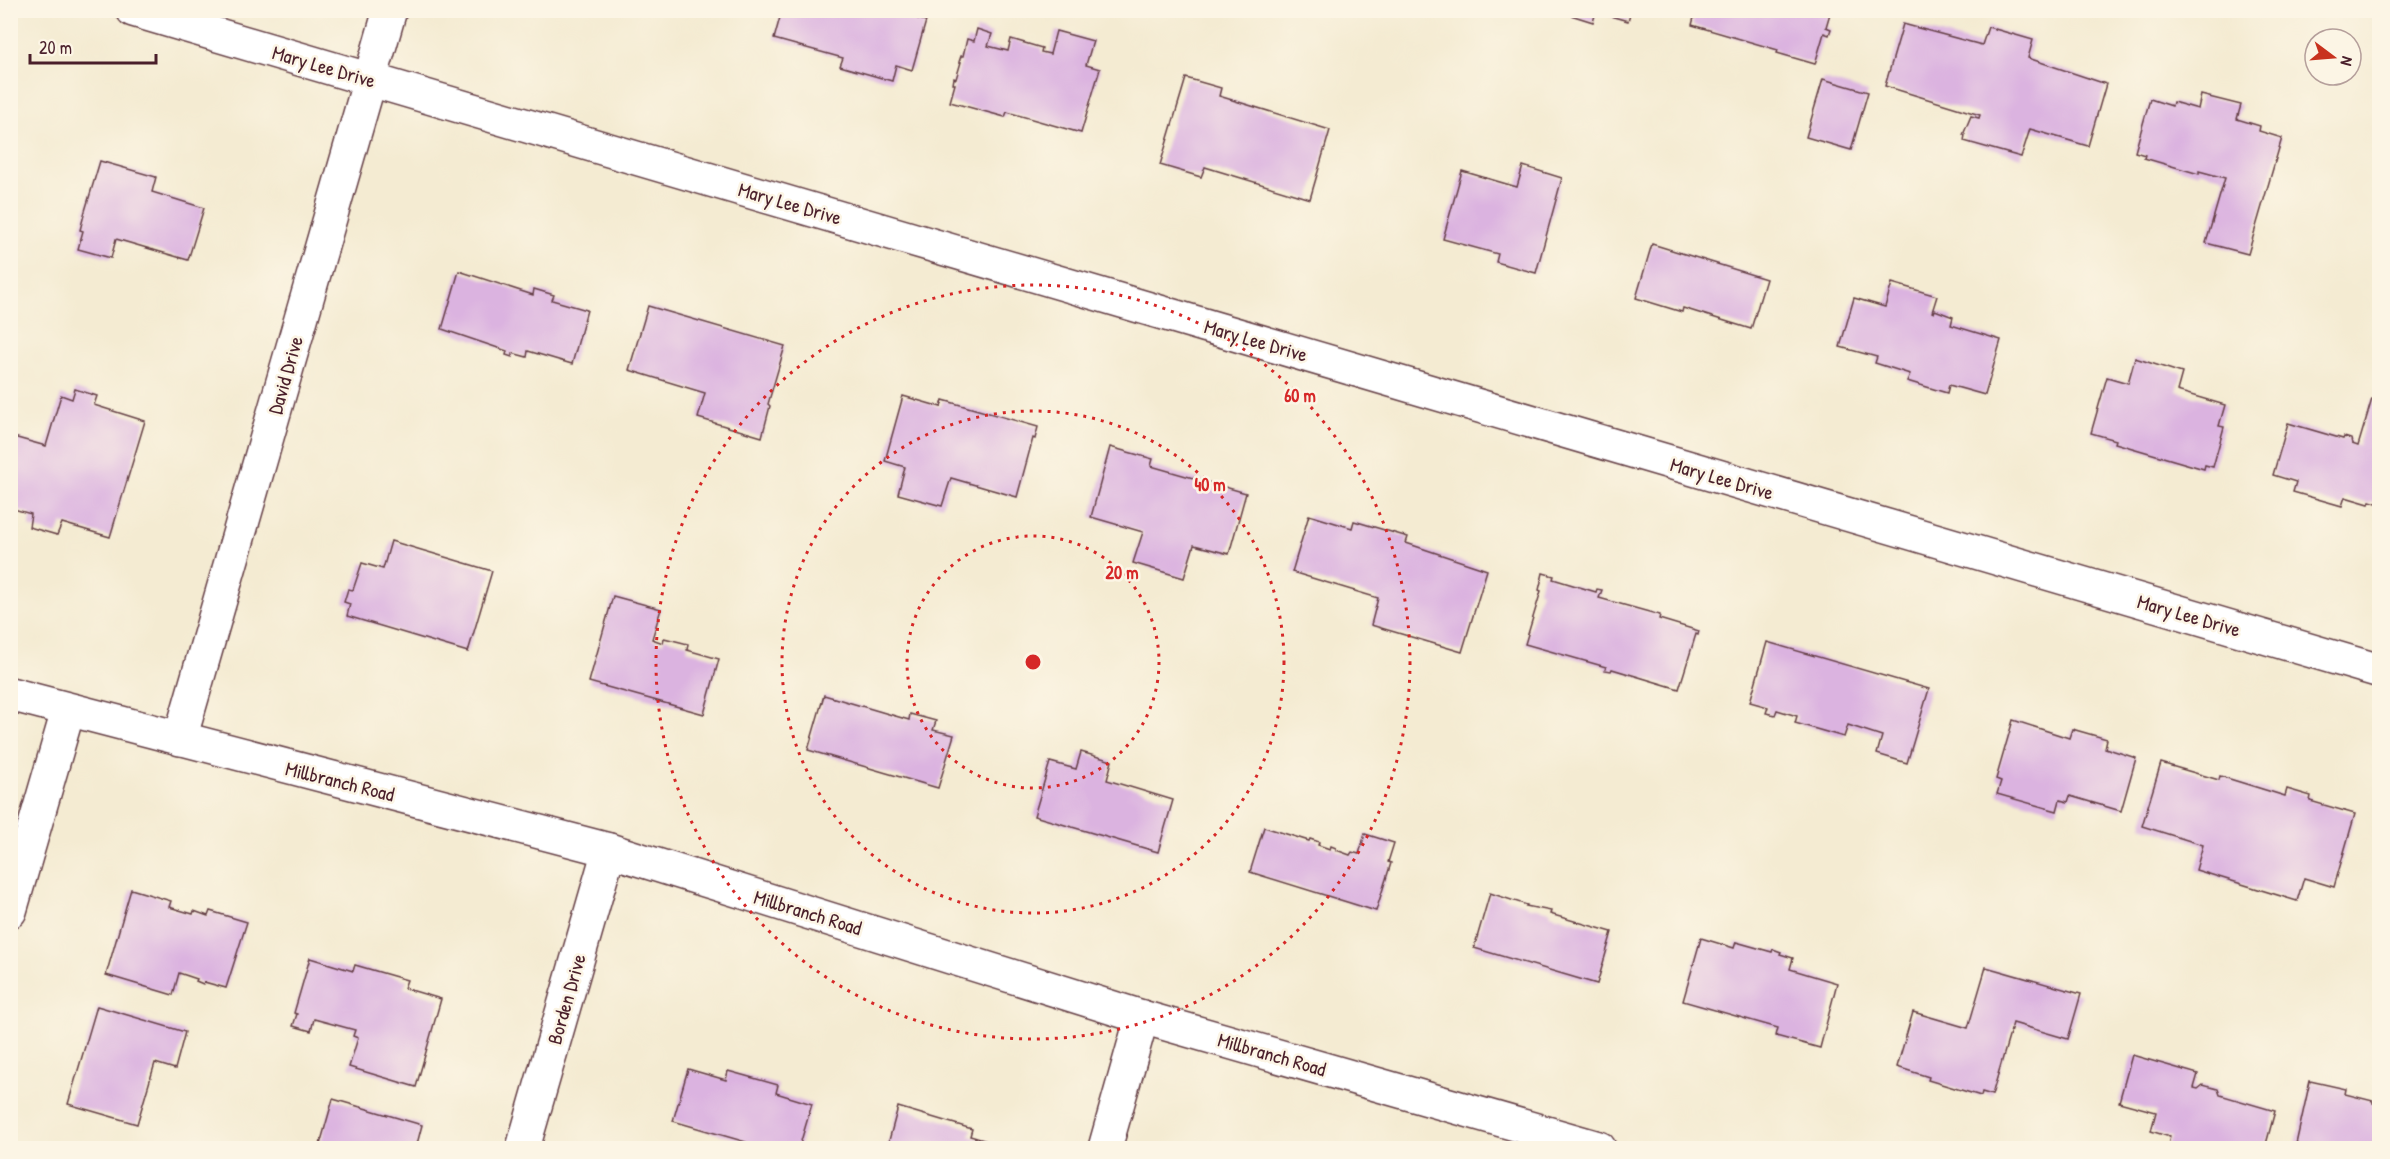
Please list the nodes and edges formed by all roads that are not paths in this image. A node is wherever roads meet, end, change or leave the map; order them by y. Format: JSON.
{"nodes":[{"id":1,"x":133,"y":10,"type":"edge"},
{"id":2,"x":390,"y":10,"type":"edge"},
{"id":3,"x":370,"y":80,"type":"junction"},
{"id":4,"x":2379,"y":671,"type":"edge"},
{"id":5,"x":10,"y":694,"type":"edge"},
{"id":6,"x":68,"y":711,"type":"junction"},
{"id":7,"x":180,"y":740,"type":"junction"},
{"id":8,"x":609,"y":850,"type":"junction"},
{"id":9,"x":10,"y":911,"type":"edge"},
{"id":10,"x":1142,"y":1017,"type":"junction"},
{"id":11,"x":523,"y":1149,"type":"edge"},
{"id":12,"x":1106,"y":1149,"type":"edge"},
{"id":13,"x":1599,"y":1149,"type":"edge"}],
"edges":[{"from":1,"to":3,"type":"street","name":"Mary Lee Drive"},
{"from":2,"to":3,"type":"street","name":"David Drive"},
{"from":3,"to":4,"type":"street","name":"Mary Lee Drive"},
{"from":3,"to":7,"type":"street","name":"David Drive"},
{"from":5,"to":6,"type":"street","name":"Millbranch Road"},
{"from":6,"to":7,"type":"street","name":"Millbranch Road"},
{"from":6,"to":9,"type":"street"},
{"from":7,"to":8,"type":"street","name":"Millbranch Road"},
{"from":8,"to":10,"type":"street","name":"Millbranch Road"},
{"from":8,"to":11,"type":"street","name":"Borden Drive"},
{"from":10,"to":12,"type":"street"},
{"from":10,"to":13,"type":"street","name":"Millbranch Road"}]}
